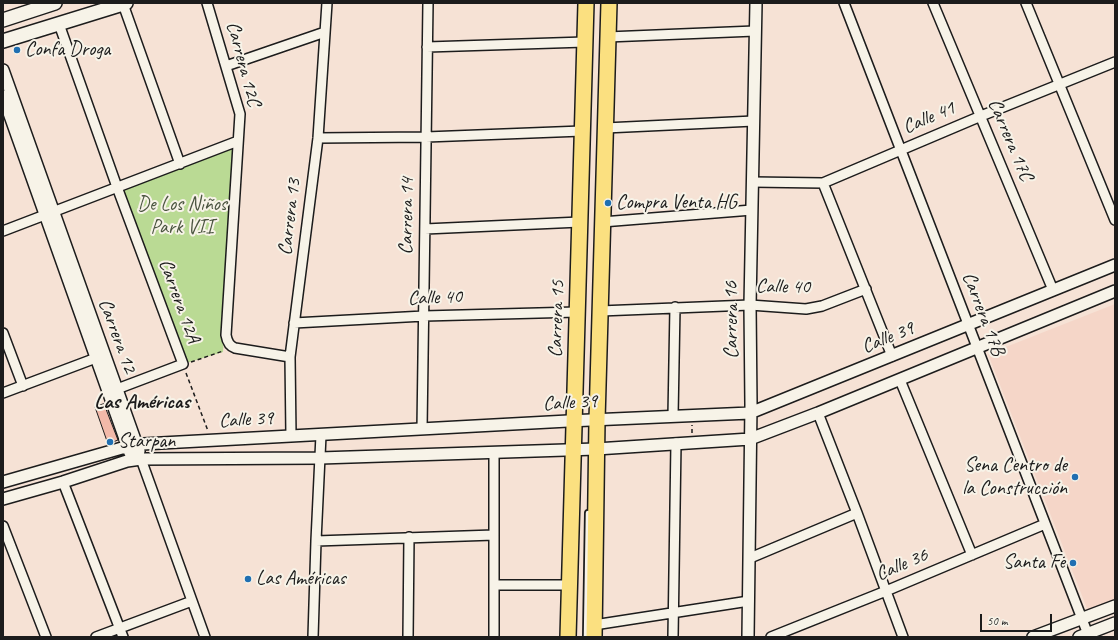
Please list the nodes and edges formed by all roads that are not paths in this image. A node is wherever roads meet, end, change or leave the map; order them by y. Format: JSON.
{"nodes":[{"id":1,"x":55,"y":3,"type":"edge"},
{"id":2,"x":207,"y":3,"type":"edge"},
{"id":3,"x":327,"y":3,"type":"edge"},
{"id":4,"x":428,"y":3,"type":"edge"},
{"id":5,"x":586,"y":3,"type":"edge"},
{"id":6,"x":604,"y":3,"type":"edge"},
{"id":7,"x":609,"y":3,"type":"edge"},
{"id":8,"x":756,"y":3,"type":"edge"},
{"id":9,"x":844,"y":3,"type":"edge"},
{"id":10,"x":933,"y":3,"type":"edge"},
{"id":11,"x":1026,"y":3,"type":"edge"},
{"id":12,"x":124,"y":4,"type":"edge"},
{"id":13,"x":3,"y":20,"type":"edge"},
{"id":14,"x":59,"y":24,"type":"junction"},
{"id":15,"x":755,"y":31,"type":"junction"},
{"id":16,"x":325,"y":32,"type":"junction"},
{"id":17,"x":607,"y":37,"type":"junction"},
{"id":18,"x":3,"y":41,"type":"edge"},
{"id":19,"x":585,"y":42,"type":"junction"},
{"id":20,"x":427,"y":47,"type":"junction"},
{"id":21,"x":1115,"y":62,"type":"edge"},
{"id":22,"x":226,"y":66,"type":"junction"},
{"id":23,"x":3,"y":70,"type":"edge"},
{"id":24,"x":1060,"y":85,"type":"junction"},
{"id":25,"x":3,"y":96,"type":"edge"},
{"id":26,"x":981,"y":116,"type":"junction"},
{"id":27,"x":754,"y":121,"type":"junction"},
{"id":28,"x":605,"y":128,"type":"junction"},
{"id":29,"x":582,"y":131,"type":"junction"},
{"id":30,"x":426,"y":137,"type":"junction"},
{"id":31,"x":318,"y":138,"type":"junction"},
{"id":32,"x":238,"y":141,"type":"junction"},
{"id":33,"x":901,"y":150,"type":"junction"},
{"id":34,"x":599,"y":153,"type":"dead end"},
{"id":35,"x":180,"y":164,"type":"junction"},
{"id":36,"x":752,"y":182,"type":"junction"},
{"id":37,"x":823,"y":183,"type":"junction"},
{"id":38,"x":117,"y":188,"type":"junction"},
{"id":39,"x":752,"y":210,"type":"junction"},
{"id":40,"x":49,"y":213,"type":"junction"},
{"id":41,"x":1115,"y":220,"type":"edge"},
{"id":42,"x":599,"y":221,"type":"junction"},
{"id":43,"x":580,"y":222,"type":"junction"},
{"id":44,"x":425,"y":229,"type":"junction"},
{"id":45,"x":3,"y":231,"type":"edge"},
{"id":46,"x":1115,"y":265,"type":"edge"},
{"id":47,"x":866,"y":289,"type":"junction"},
{"id":48,"x":1053,"y":290,"type":"junction"},
{"id":49,"x":1115,"y":292,"type":"edge"},
{"id":50,"x":750,"y":305,"type":"junction"},
{"id":51,"x":675,"y":307,"type":"junction"},
{"id":52,"x":600,"y":311,"type":"junction"},
{"id":53,"x":577,"y":312,"type":"junction"},
{"id":54,"x":424,"y":316,"type":"junction"},
{"id":55,"x":294,"y":323,"type":"junction"},
{"id":56,"x":968,"y":325,"type":"junction"},
{"id":57,"x":3,"y":333,"type":"edge"},
{"id":58,"x":977,"y":348,"type":"junction"},
{"id":59,"x":892,"y":356,"type":"junction"},
{"id":60,"x":290,"y":357,"type":"junction"},
{"id":61,"x":96,"y":358,"type":"junction"},
{"id":62,"x":900,"y":380,"type":"junction"},
{"id":63,"x":581,"y":383,"type":"dead end"},
{"id":64,"x":23,"y":386,"type":"junction"},
{"id":65,"x":117,"y":388,"type":"junction"},
{"id":66,"x":581,"y":391,"type":"dead end"},
{"id":67,"x":3,"y":393,"type":"edge"},
{"id":68,"x":580,"y":399,"type":"dead end"},
{"id":69,"x":750,"y":413,"type":"junction"},
{"id":70,"x":818,"y":413,"type":"junction"},
{"id":71,"x":673,"y":416,"type":"junction"},
{"id":72,"x":587,"y":420,"type":"junction"},
{"id":73,"x":422,"y":429,"type":"junction"},
{"id":74,"x":321,"y":435,"type":"junction"},
{"id":75,"x":291,"y":436,"type":"junction"},
{"id":76,"x":750,"y":439,"type":"junction"},
{"id":77,"x":676,"y":443,"type":"junction"},
{"id":78,"x":132,"y":446,"type":"junction"},
{"id":79,"x":585,"y":450,"type":"junction"},
{"id":80,"x":494,"y":452,"type":"junction"},
{"id":81,"x":320,"y":458,"type":"junction"},
{"id":82,"x":137,"y":459,"type":"junction"},
{"id":83,"x":3,"y":482,"type":"edge"},
{"id":84,"x":63,"y":482,"type":"junction"},
{"id":85,"x":3,"y":499,"type":"edge"},
{"id":86,"x":588,"y":511,"type":"dead end"},
{"id":87,"x":857,"y":513,"type":"junction"},
{"id":88,"x":1045,"y":524,"type":"junction"},
{"id":89,"x":3,"y":526,"type":"edge"},
{"id":90,"x":494,"y":535,"type":"junction"},
{"id":91,"x":409,"y":537,"type":"junction"},
{"id":92,"x":316,"y":541,"type":"junction"},
{"id":93,"x":972,"y":555,"type":"junction"},
{"id":94,"x":750,"y":558,"type":"junction"},
{"id":95,"x":570,"y":584,"type":"junction"},
{"id":96,"x":494,"y":585,"type":"junction"},
{"id":97,"x":886,"y":591,"type":"junction"},
{"id":98,"x":192,"y":601,"type":"junction"},
{"id":99,"x":749,"y":601,"type":"junction"},
{"id":100,"x":1115,"y":606,"type":"edge"},
{"id":101,"x":674,"y":612,"type":"junction"},
{"id":102,"x":1082,"y":619,"type":"junction"},
{"id":103,"x":1115,"y":624,"type":"edge"},
{"id":104,"x":120,"y":628,"type":"junction"},
{"id":105,"x":592,"y":633,"type":"edge"},
{"id":106,"x":1085,"y":636,"type":"edge"},
{"id":107,"x":46,"y":637,"type":"edge"},
{"id":108,"x":96,"y":637,"type":"edge"},
{"id":109,"x":123,"y":637,"type":"edge"},
{"id":110,"x":205,"y":637,"type":"edge"},
{"id":111,"x":313,"y":637,"type":"edge"},
{"id":112,"x":408,"y":637,"type":"edge"},
{"id":113,"x":494,"y":637,"type":"edge"},
{"id":114,"x":568,"y":637,"type":"edge"},
{"id":115,"x":673,"y":637,"type":"edge"},
{"id":116,"x":748,"y":637,"type":"edge"},
{"id":117,"x":771,"y":637,"type":"edge"},
{"id":118,"x":902,"y":637,"type":"edge"},
{"id":119,"x":1033,"y":637,"type":"edge"}],
"edges":[{"from":1,"to":13,"type":"main road"},
{"from":2,"to":22,"type":"street","name":"Carrera 12C"},
{"from":3,"to":16,"type":"street","name":"Carrera 13"},
{"from":4,"to":20,"type":"street","name":"Carrera 14"},
{"from":5,"to":19,"type":"main road","name":"Carrera 15"},
{"from":6,"to":34,"type":"lane"},
{"from":7,"to":17,"type":"main road","name":"Carrera 15"},
{"from":8,"to":15,"type":"street","name":"Carrera 16"},
{"from":9,"to":33,"type":"street","name":"Carrera 17B"},
{"from":10,"to":26,"type":"street","name":"Carrera 17C"},
{"from":11,"to":24,"type":"street"},
{"from":12,"to":14,"type":"main road"},
{"from":12,"to":35,"type":"street"},
{"from":14,"to":18,"type":"main road"},
{"from":14,"to":38,"type":"street","name":"Carrera 12A"},
{"from":15,"to":17,"type":"street"},
{"from":15,"to":27,"type":"street","name":"Carrera 16"},
{"from":16,"to":22,"type":"street"},
{"from":16,"to":31,"type":"street","name":"Carrera 13"},
{"from":17,"to":28,"type":"main road","name":"Carrera 15"},
{"from":19,"to":20,"type":"street"},
{"from":19,"to":29,"type":"main road","name":"Carrera 15"},
{"from":20,"to":30,"type":"street","name":"Carrera 14"},
{"from":21,"to":24,"type":"street","name":"Calle 41"},
{"from":22,"to":32,"type":"street","name":"Carrera 12C"},
{"from":23,"to":40,"type":"street","name":"Carrera 12"},
{"from":24,"to":26,"type":"street","name":"Calle 41"},
{"from":24,"to":41,"type":"street"},
{"from":25,"to":40,"type":"street","name":"Carrera 12"},
{"from":26,"to":33,"type":"street","name":"Calle 41"},
{"from":26,"to":48,"type":"street","name":"Carrera 17C"},
{"from":27,"to":28,"type":"street"},
{"from":27,"to":36,"type":"street","name":"Carrera 16"},
{"from":28,"to":42,"type":"main road","name":"Carrera 15"},
{"from":29,"to":30,"type":"street"},
{"from":29,"to":43,"type":"main road","name":"Carrera 15"},
{"from":30,"to":31,"type":"street"},
{"from":30,"to":44,"type":"street","name":"Carrera 14"},
{"from":31,"to":55,"type":"street","name":"Carrera 13"},
{"from":32,"to":35,"type":"street"},
{"from":32,"to":60,"type":"street","name":"Carrera 12C"},
{"from":33,"to":37,"type":"street","name":"Calle 41"},
{"from":33,"to":56,"type":"street","name":"Carrera 17B"},
{"from":35,"to":38,"type":"street"},
{"from":36,"to":37,"type":"street","name":"Calle 41"},
{"from":36,"to":39,"type":"street","name":"Carrera 16"},
{"from":37,"to":47,"type":"street"},
{"from":38,"to":40,"type":"street"},
{"from":38,"to":65,"type":"street","name":"Carrera 12A"},
{"from":39,"to":42,"type":"street"},
{"from":39,"to":50,"type":"street","name":"Carrera 16"},
{"from":40,"to":45,"type":"street"},
{"from":40,"to":61,"type":"street","name":"Carrera 12"},
{"from":40,"to":65,"type":"street","name":"Carrera 12"},
{"from":42,"to":52,"type":"main road","name":"Carrera 15"},
{"from":43,"to":44,"type":"street"},
{"from":43,"to":53,"type":"main road","name":"Carrera 15"},
{"from":44,"to":54,"type":"street","name":"Carrera 14"},
{"from":46,"to":48,"type":"street","name":"Calle 39"},
{"from":47,"to":50,"type":"street","name":"Calle 40"},
{"from":47,"to":59,"type":"street"},
{"from":48,"to":56,"type":"street","name":"Calle 39"},
{"from":49,"to":58,"type":"street","name":"Calle 39"},
{"from":50,"to":51,"type":"street","name":"Calle 40"},
{"from":50,"to":69,"type":"street","name":"Carrera 16"},
{"from":51,"to":52,"type":"street","name":"Calle 40"},
{"from":51,"to":71,"type":"street"},
{"from":52,"to":72,"type":"main road","name":"Carrera 15"},
{"from":53,"to":54,"type":"street","name":"Calle 40"},
{"from":53,"to":72,"type":"main road","name":"Carrera 15"},
{"from":54,"to":55,"type":"street","name":"Calle 40"},
{"from":54,"to":73,"type":"street","name":"Carrera 14"},
{"from":55,"to":60,"type":"street","name":"Carrera 13"},
{"from":56,"to":58,"type":"street","name":"Carrera 17B"},
{"from":56,"to":59,"type":"street","name":"Calle 39"},
{"from":57,"to":64,"type":"street"},
{"from":58,"to":62,"type":"street","name":"Calle 39"},
{"from":58,"to":88,"type":"street","name":"Carrera 17B"},
{"from":59,"to":69,"type":"street","name":"Calle 39"},
{"from":60,"to":75,"type":"street","name":"Carrera 13"},
{"from":61,"to":64,"type":"street"},
{"from":61,"to":78,"type":"street","name":"Carrera 12"},
{"from":62,"to":70,"type":"street","name":"Calle 39"},
{"from":62,"to":93,"type":"street"},
{"from":63,"to":66,"type":"lane"},
{"from":64,"to":67,"type":"street"},
{"from":65,"to":78,"type":"street","name":"Carrera 12"},
{"from":68,"to":72,"type":"lane"},
{"from":69,"to":71,"type":"street","name":"Calle 39"},
{"from":69,"to":76,"type":"street","name":"Carrera 16"},
{"from":70,"to":76,"type":"street","name":"Calle 39"},
{"from":70,"to":87,"type":"street"},
{"from":71,"to":72,"type":"street","name":"Calle 39"},
{"from":72,"to":73,"type":"street","name":"Calle 39"},
{"from":72,"to":79,"type":"main road","name":"Carrera 15"},
{"from":72,"to":79,"type":"main road","name":"Carrera 15"},
{"from":73,"to":74,"type":"street","name":"Calle 39"},
{"from":74,"to":75,"type":"street","name":"Calle 39"},
{"from":74,"to":81,"type":"street"},
{"from":75,"to":78,"type":"street","name":"Calle 39"},
{"from":76,"to":77,"type":"street","name":"Calle 39"},
{"from":76,"to":94,"type":"street","name":"Carrera 16"},
{"from":77,"to":79,"type":"street","name":"Calle 39"},
{"from":77,"to":101,"type":"street"},
{"from":78,"to":82,"type":"street","name":"Carrera 12"},
{"from":78,"to":83,"type":"street","name":"Calle 39"},
{"from":79,"to":80,"type":"street","name":"Calle 39"},
{"from":79,"to":95,"type":"main road","name":"Carrera 15"},
{"from":79,"to":105,"type":"main road","name":"Carrera 15"},
{"from":80,"to":81,"type":"street","name":"Calle 39"},
{"from":80,"to":90,"type":"street"},
{"from":81,"to":82,"type":"street","name":"Calle 39"},
{"from":81,"to":92,"type":"street"},
{"from":82,"to":84,"type":"street","name":"Calle 39"},
{"from":82,"to":98,"type":"street","name":"Carrera 12"},
{"from":84,"to":85,"type":"street","name":"Calle 39"},
{"from":84,"to":104,"type":"street"},
{"from":86,"to":105,"type":"lane"},
{"from":87,"to":94,"type":"street"},
{"from":87,"to":97,"type":"street"},
{"from":88,"to":93,"type":"street","name":"Calle 36"},
{"from":88,"to":102,"type":"street","name":"Carrera 17B"},
{"from":89,"to":107,"type":"street"},
{"from":90,"to":91,"type":"street"},
{"from":90,"to":96,"type":"street"},
{"from":91,"to":92,"type":"street"},
{"from":91,"to":112,"type":"street"},
{"from":92,"to":111,"type":"street"},
{"from":93,"to":97,"type":"street","name":"Calle 36"},
{"from":94,"to":99,"type":"street","name":"Carrera 16"},
{"from":95,"to":96,"type":"street"},
{"from":95,"to":114,"type":"main road","name":"Carrera 15"},
{"from":96,"to":113,"type":"street"},
{"from":97,"to":117,"type":"street","name":"Calle 36"},
{"from":97,"to":118,"type":"street"},
{"from":98,"to":104,"type":"street"},
{"from":98,"to":110,"type":"street","name":"Carrera 12"},
{"from":99,"to":101,"type":"street"},
{"from":99,"to":116,"type":"street","name":"Carrera 16"},
{"from":100,"to":102,"type":"street"},
{"from":101,"to":105,"type":"street"},
{"from":101,"to":115,"type":"street"},
{"from":102,"to":106,"type":"street","name":"Carrera 17B"},
{"from":102,"to":119,"type":"street"},
{"from":103,"to":106,"type":"street"},
{"from":104,"to":108,"type":"street"},
{"from":104,"to":109,"type":"street"}]}
